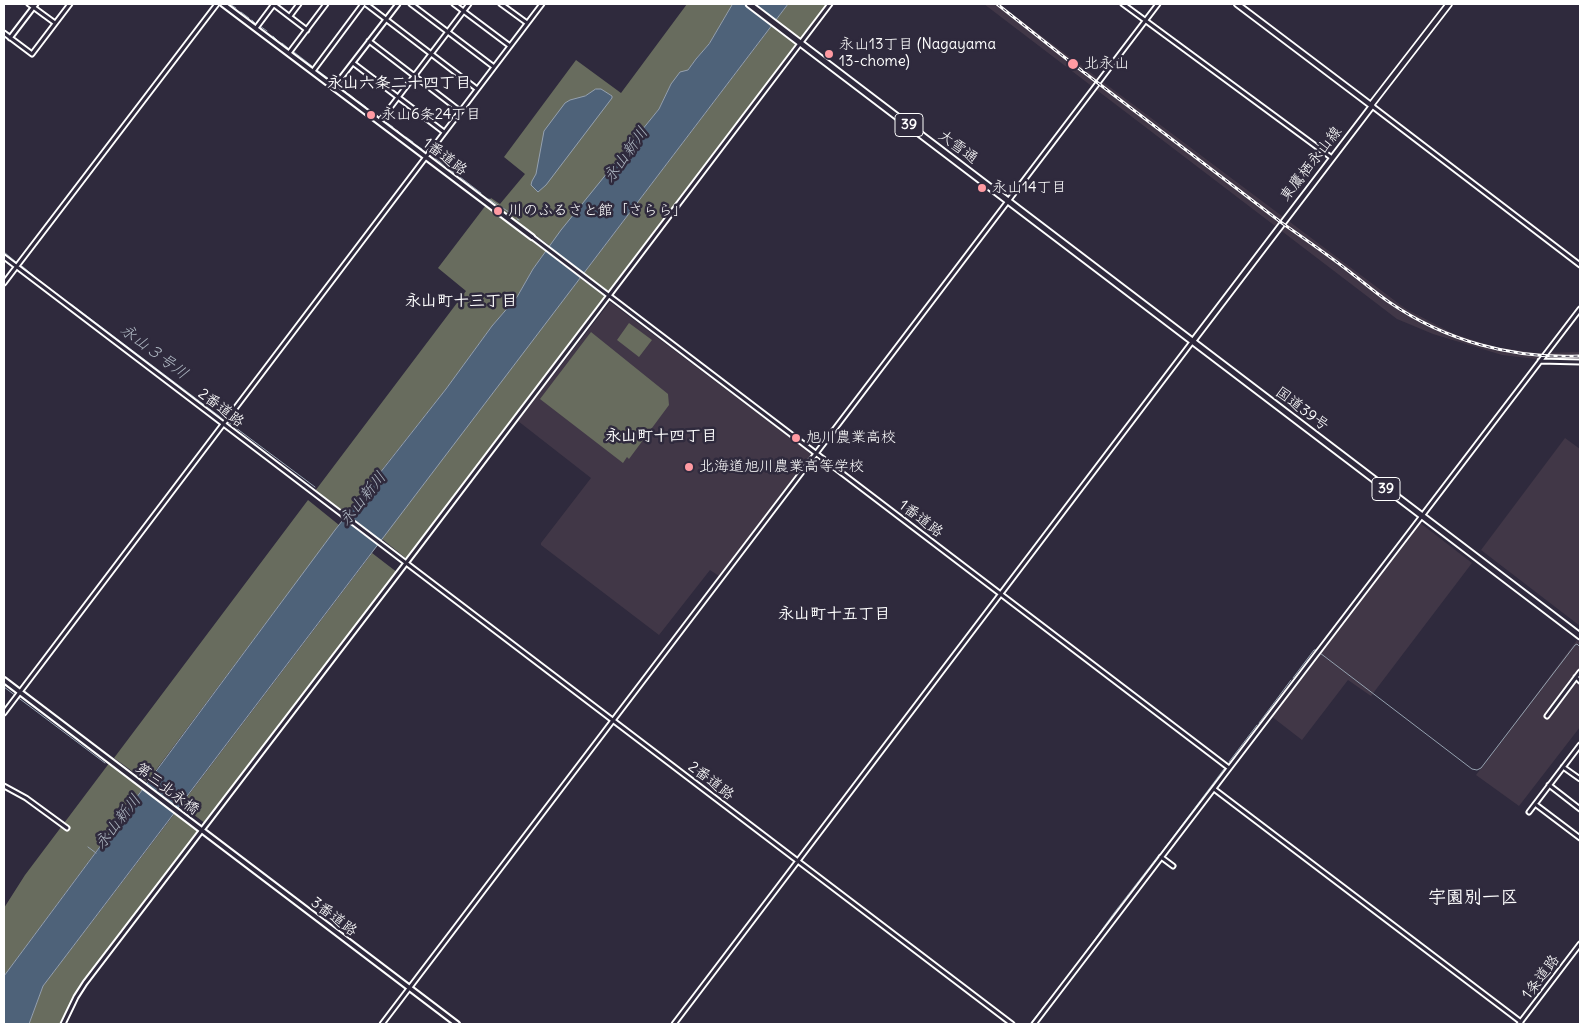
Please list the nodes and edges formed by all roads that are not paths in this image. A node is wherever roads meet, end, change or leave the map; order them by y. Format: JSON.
{"nodes":[{"id":1,"x":29,"y":4,"type":"edge"},
{"id":2,"x":70,"y":4,"type":"edge"},
{"id":3,"x":217,"y":4,"type":"edge"},
{"id":4,"x":223,"y":4,"type":"edge"},
{"id":5,"x":273,"y":4,"type":"edge"},
{"id":6,"x":300,"y":4,"type":"edge"},
{"id":7,"x":326,"y":4,"type":"edge"},
{"id":8,"x":365,"y":4,"type":"edge"},
{"id":9,"x":398,"y":4,"type":"edge"},
{"id":10,"x":411,"y":4,"type":"edge"},
{"id":11,"x":454,"y":4,"type":"edge"},
{"id":12,"x":469,"y":4,"type":"edge"},
{"id":13,"x":503,"y":4,"type":"edge"},
{"id":14,"x":542,"y":4,"type":"edge"},
{"id":15,"x":749,"y":4,"type":"edge"},
{"id":16,"x":830,"y":4,"type":"edge"},
{"id":17,"x":1123,"y":4,"type":"edge"},
{"id":18,"x":1158,"y":4,"type":"edge"},
{"id":19,"x":1237,"y":4,"type":"edge"},
{"id":20,"x":1449,"y":4,"type":"edge"},
{"id":21,"x":35,"y":5,"type":"edge"},
{"id":22,"x":464,"y":11,"type":"junction"},
{"id":23,"x":290,"y":16,"type":"junction"},
{"id":24,"x":386,"y":19,"type":"junction"},
{"id":25,"x":1146,"y":21,"type":"junction"},
{"id":26,"x":55,"y":23,"type":"junction"},
{"id":27,"x":527,"y":23,"type":"junction"},
{"id":28,"x":256,"y":28,"type":"junction"},
{"id":29,"x":307,"y":30,"type":"junction"},
{"id":30,"x":448,"y":32,"type":"junction"},
{"id":31,"x":4,"y":33,"type":"edge"},
{"id":32,"x":10,"y":38,"type":"junction"},
{"id":33,"x":369,"y":41,"type":"junction"},
{"id":34,"x":800,"y":43,"type":"junction"},
{"id":35,"x":510,"y":46,"type":"junction"},
{"id":36,"x":289,"y":53,"type":"junction"},
{"id":37,"x":431,"y":54,"type":"junction"},
{"id":38,"x":353,"y":63,"type":"junction"},
{"id":39,"x":494,"y":67,"type":"junction"},
{"id":40,"x":313,"y":71,"type":"junction"},
{"id":41,"x":414,"y":76,"type":"junction"},
{"id":42,"x":334,"y":87,"type":"junction"},
{"id":43,"x":477,"y":89,"type":"junction"},
{"id":44,"x":398,"y":97,"type":"junction"},
{"id":45,"x":1372,"y":106,"type":"junction"},
{"id":46,"x":460,"y":111,"type":"junction"},
{"id":47,"x":380,"y":121,"type":"junction"},
{"id":48,"x":444,"y":132,"type":"junction"},
{"id":49,"x":426,"y":156,"type":"junction"},
{"id":50,"x":1332,"y":158,"type":"junction"},
{"id":51,"x":1009,"y":201,"type":"junction"},
{"id":52,"x":532,"y":238,"type":"joint"},
{"id":53,"x":4,"y":258,"type":"edge"},
{"id":54,"x":1580,"y":265,"type":"edge"},
{"id":55,"x":16,"y":267,"type":"junction"},
{"id":56,"x":4,"y":283,"type":"edge"},
{"id":57,"x":609,"y":296,"type":"junction"},
{"id":58,"x":1580,"y":309,"type":"edge"},
{"id":59,"x":1193,"y":341,"type":"junction"},
{"id":60,"x":1540,"y":361,"type":"junction"},
{"id":61,"x":1580,"y":362,"type":"edge"},
{"id":62,"x":223,"y":424,"type":"junction"},
{"id":63,"x":817,"y":454,"type":"junction"},
{"id":64,"x":1422,"y":516,"type":"junction"},
{"id":65,"x":406,"y":563,"type":"junction"},
{"id":66,"x":1001,"y":594,"type":"junction"},
{"id":67,"x":1580,"y":636,"type":"edge"},
{"id":68,"x":1580,"y":672,"type":"edge"},
{"id":69,"x":1576,"y":677,"type":"junction"},
{"id":70,"x":4,"y":680,"type":"edge"},
{"id":71,"x":1580,"y":681,"type":"edge"},
{"id":72,"x":18,"y":695,"type":"junction"},
{"id":73,"x":4,"y":714,"type":"edge"},
{"id":74,"x":1547,"y":716,"type":"dead end"},
{"id":75,"x":614,"y":721,"type":"junction"},
{"id":76,"x":1580,"y":744,"type":"edge"},
{"id":77,"x":1563,"y":767,"type":"junction"},
{"id":78,"x":1229,"y":768,"type":"junction"},
{"id":79,"x":1580,"y":779,"type":"edge"},
{"id":80,"x":1549,"y":785,"type":"junction"},
{"id":81,"x":4,"y":786,"type":"edge"},
{"id":82,"x":1214,"y":789,"type":"junction"},
{"id":83,"x":1535,"y":804,"type":"junction"},
{"id":84,"x":1580,"y":809,"type":"edge"},
{"id":85,"x":1529,"y":812,"type":"dead end"},
{"id":86,"x":67,"y":828,"type":"dead end"},
{"id":87,"x":199,"y":829,"type":"junction"},
{"id":88,"x":1580,"y":838,"type":"edge"},
{"id":89,"x":1161,"y":857,"type":"junction"},
{"id":90,"x":798,"y":861,"type":"junction"},
{"id":91,"x":1174,"y":866,"type":"dead end"},
{"id":92,"x":1580,"y":944,"type":"edge"},
{"id":93,"x":410,"y":988,"type":"junction"},
{"id":94,"x":1520,"y":1023,"type":"edge"},
{"id":95,"x":63,"y":1024,"type":"edge"},
{"id":96,"x":382,"y":1024,"type":"edge"},
{"id":97,"x":457,"y":1024,"type":"edge"},
{"id":98,"x":674,"y":1024,"type":"edge"},
{"id":99,"x":1012,"y":1024,"type":"edge"},
{"id":100,"x":1034,"y":1024,"type":"edge"}],
"edges":[{"from":1,"to":21,"type":"street"},
{"from":2,"to":26,"type":"street"},
{"from":3,"to":55,"type":"street"},
{"from":4,"to":28,"type":"street","name":"1番道路"},
{"from":5,"to":23,"type":"street"},
{"from":5,"to":28,"type":"street"},
{"from":6,"to":23,"type":"street"},
{"from":7,"to":29,"type":"street"},
{"from":8,"to":24,"type":"street"},
{"from":8,"to":40,"type":"street"},
{"from":9,"to":24,"type":"street"},
{"from":10,"to":30,"type":"street"},
{"from":11,"to":22,"type":"street"},
{"from":12,"to":22,"type":"street"},
{"from":13,"to":27,"type":"street"},
{"from":14,"to":27,"type":"street"},
{"from":15,"to":34,"type":"highway","name":"大雪通","number":"39"},
{"from":16,"to":34,"type":"street"},
{"from":17,"to":25,"type":"street"},
{"from":18,"to":25,"type":"street"},
{"from":19,"to":45,"type":"main road"},
{"from":20,"to":45,"type":"main road","name":"東鷹栖永山線"},
{"from":21,"to":26,"type":"street"},
{"from":21,"to":32,"type":"street"},
{"from":22,"to":30,"type":"street"},
{"from":22,"to":35,"type":"street"},
{"from":23,"to":29,"type":"street"},
{"from":24,"to":33,"type":"street"},
{"from":24,"to":37,"type":"street"},
{"from":25,"to":50,"type":"street"},
{"from":25,"to":51,"type":"street"},
{"from":26,"to":32,"type":"street"},
{"from":27,"to":35,"type":"street"},
{"from":28,"to":36,"type":"street","name":"1番道路"},
{"from":29,"to":36,"type":"street"},
{"from":30,"to":37,"type":"street"},
{"from":30,"to":39,"type":"street"},
{"from":31,"to":32,"type":"street"},
{"from":33,"to":38,"type":"street"},
{"from":33,"to":41,"type":"street"},
{"from":34,"to":51,"type":"highway","name":"大雪通","number":"39"},
{"from":34,"to":57,"type":"street"},
{"from":35,"to":39,"type":"street"},
{"from":36,"to":40,"type":"street","name":"1番道路"},
{"from":37,"to":41,"type":"street"},
{"from":37,"to":43,"type":"street"},
{"from":38,"to":42,"type":"street"},
{"from":38,"to":44,"type":"street"},
{"from":39,"to":43,"type":"street"},
{"from":40,"to":42,"type":"street","name":"1番道路"},
{"from":41,"to":44,"type":"street"},
{"from":41,"to":46,"type":"street"},
{"from":42,"to":47,"type":"street","name":"1番道路"},
{"from":43,"to":46,"type":"street"},
{"from":44,"to":47,"type":"street"},
{"from":44,"to":48,"type":"street"},
{"from":45,"to":50,"type":"main road","name":"東鷹栖永山線"},
{"from":45,"to":54,"type":"street"},
{"from":46,"to":48,"type":"street"},
{"from":47,"to":49,"type":"street","name":"1番道路"},
{"from":48,"to":49,"type":"street"},
{"from":49,"to":52,"type":"street","name":"1番道路"},
{"from":49,"to":62,"type":"street"},
{"from":50,"to":59,"type":"main road","name":"東鷹栖永山線"},
{"from":51,"to":59,"type":"highway","name":"国道39号","number":"39"},
{"from":51,"to":63,"type":"street"},
{"from":52,"to":57,"type":"street","name":"1番道路"},
{"from":53,"to":55,"type":"street","name":"2番道路"},
{"from":55,"to":56,"type":"street"},
{"from":55,"to":62,"type":"street","name":"2番道路"},
{"from":57,"to":63,"type":"street","name":"1番道路"},
{"from":57,"to":65,"type":"street"},
{"from":58,"to":60,"type":"street"},
{"from":59,"to":64,"type":"highway","name":"国道39号","number":"39"},
{"from":59,"to":66,"type":"street"},
{"from":60,"to":61,"type":"street"},
{"from":60,"to":64,"type":"street"},
{"from":62,"to":65,"type":"street","name":"2番道路"},
{"from":62,"to":72,"type":"street"},
{"from":63,"to":66,"type":"street","name":"1番道路"},
{"from":63,"to":75,"type":"street"},
{"from":64,"to":67,"type":"highway","name":"国道39号","number":"39"},
{"from":64,"to":78,"type":"street"},
{"from":65,"to":75,"type":"street","name":"2番道路"},
{"from":65,"to":87,"type":"street"},
{"from":66,"to":78,"type":"street","name":"1番道路"},
{"from":66,"to":90,"type":"street"},
{"from":68,"to":69,"type":"street"},
{"from":69,"to":71,"type":"street"},
{"from":69,"to":74,"type":"street"},
{"from":70,"to":72,"type":"street"},
{"from":72,"to":73,"type":"street"},
{"from":72,"to":87,"type":"street","name":"第三北永橋"},
{"from":75,"to":90,"type":"street","name":"2番道路"},
{"from":75,"to":93,"type":"street"},
{"from":76,"to":77,"type":"street"},
{"from":77,"to":79,"type":"street"},
{"from":77,"to":80,"type":"street"},
{"from":78,"to":82,"type":"street"},
{"from":80,"to":83,"type":"street"},
{"from":80,"to":84,"type":"street"},
{"from":81,"to":86,"type":"street"},
{"from":82,"to":89,"type":"street"},
{"from":82,"to":94,"type":"street"},
{"from":83,"to":85,"type":"street"},
{"from":83,"to":88,"type":"street"},
{"from":87,"to":93,"type":"street","name":"3番道路"},
{"from":87,"to":95,"type":"street"},
{"from":89,"to":91,"type":"street"},
{"from":89,"to":100,"type":"street"},
{"from":90,"to":98,"type":"street"},
{"from":90,"to":99,"type":"street","name":"2番道路"},
{"from":92,"to":94,"type":"street","name":"1条道路"},
{"from":93,"to":96,"type":"street"},
{"from":93,"to":97,"type":"street","name":"3番道路"}]}
